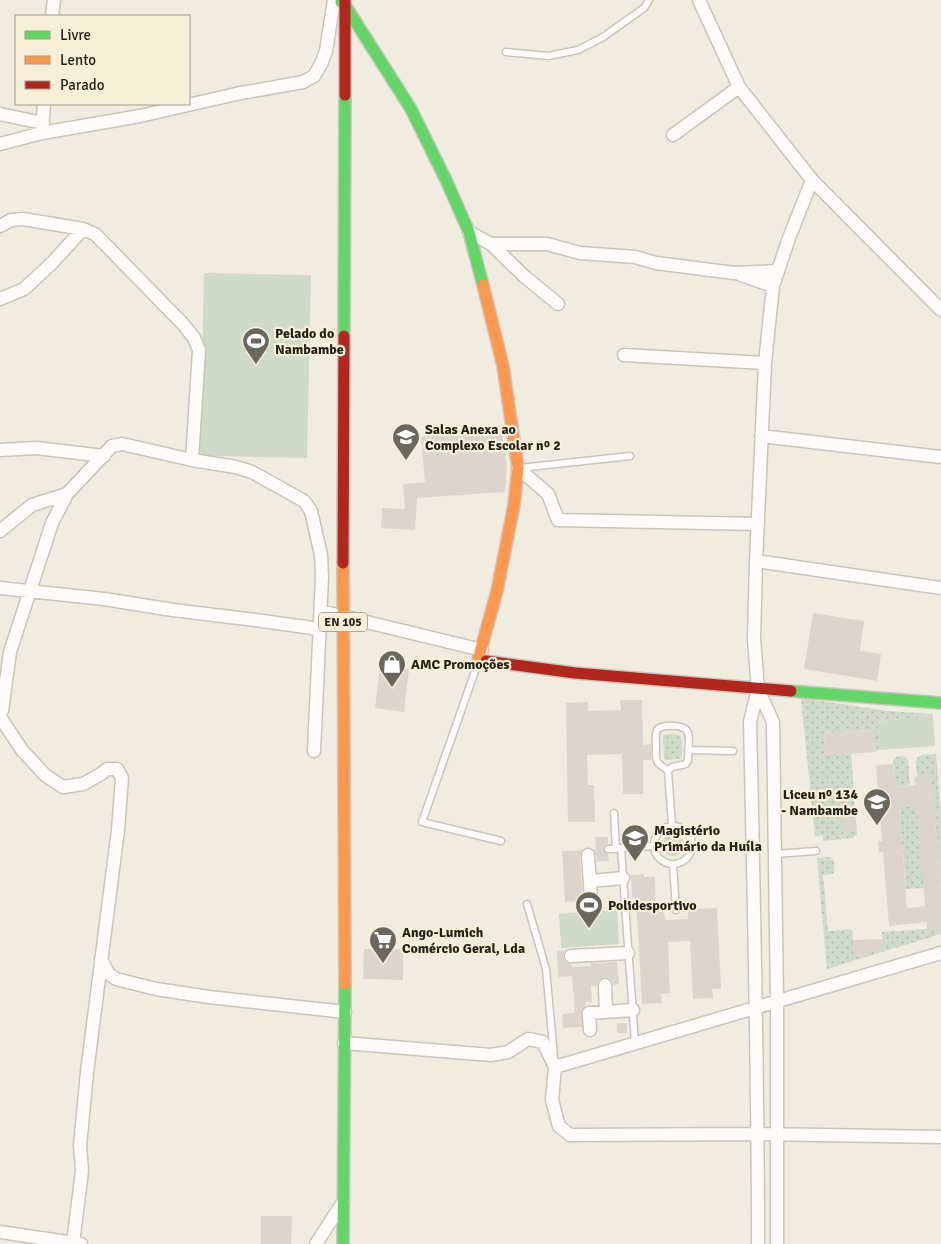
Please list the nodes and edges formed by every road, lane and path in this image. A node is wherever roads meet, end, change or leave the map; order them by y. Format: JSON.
{"nodes":[{"id":1,"x":54,"y":0,"type":"edge"},
{"id":2,"x":649,"y":0,"type":"edge"},
{"id":3,"x":699,"y":0,"type":"edge"},
{"id":4,"x":341,"y":1,"type":"edge"},
{"id":5,"x":52,"y":15,"type":"edge"},
{"id":6,"x":506,"y":52,"type":"dead end"},
{"id":7,"x":739,"y":87,"type":"junction"},
{"id":8,"x":44,"y":105,"type":"edge"},
{"id":9,"x":188,"y":105,"type":"edge"},
{"id":10,"x":190,"y":105,"type":"edge"},
{"id":11,"x":0,"y":114,"type":"edge"},
{"id":12,"x":42,"y":128,"type":"junction"},
{"id":13,"x":673,"y":135,"type":"dead end"},
{"id":14,"x":0,"y":144,"type":"edge"},
{"id":15,"x":812,"y":180,"type":"junction"},
{"id":16,"x":0,"y":226,"type":"edge"},
{"id":17,"x":83,"y":229,"type":"junction"},
{"id":18,"x":470,"y":232,"type":"junction"},
{"id":19,"x":491,"y":244,"type":"junction"},
{"id":20,"x":778,"y":271,"type":"junction"},
{"id":21,"x":734,"y":273,"type":"junction"},
{"id":22,"x":773,"y":286,"type":"junction"},
{"id":23,"x":0,"y":299,"type":"edge"},
{"id":24,"x":558,"y":304,"type":"dead end"},
{"id":25,"x":941,"y":310,"type":"edge"},
{"id":26,"x":624,"y":355,"type":"dead end"},
{"id":27,"x":765,"y":363,"type":"junction"},
{"id":28,"x":761,"y":436,"type":"junction"},
{"id":29,"x":0,"y":450,"type":"edge"},
{"id":30,"x":104,"y":456,"type":"junction"},
{"id":31,"x":630,"y":456,"type":"dead end"},
{"id":32,"x":941,"y":457,"type":"edge"},
{"id":33,"x":192,"y":460,"type":"junction"},
{"id":34,"x":518,"y":468,"type":"junction"},
{"id":35,"x":67,"y":494,"type":"junction"},
{"id":36,"x":758,"y":524,"type":"junction"},
{"id":37,"x":0,"y":532,"type":"edge"},
{"id":38,"x":756,"y":562,"type":"junction"},
{"id":39,"x":0,"y":588,"type":"edge"},
{"id":40,"x":941,"y":588,"type":"edge"},
{"id":41,"x":30,"y":592,"type":"junction"},
{"id":42,"x":321,"y":611,"type":"junction"},
{"id":43,"x":343,"y":616,"type":"junction"},
{"id":44,"x":320,"y":630,"type":"junction"},
{"id":45,"x":480,"y":655,"type":"junction"},
{"id":46,"x":758,"y":689,"type":"junction"},
{"id":47,"x":941,"y":703,"type":"edge"},
{"id":48,"x":0,"y":715,"type":"edge"},
{"id":49,"x":688,"y":750,"type":"junction"},
{"id":50,"x":314,"y":751,"type":"dead end"},
{"id":51,"x":733,"y":751,"type":"dead end"},
{"id":52,"x":668,"y":771,"type":"junction"},
{"id":53,"x":614,"y":813,"type":"dead end"},
{"id":54,"x":672,"y":825,"type":"junction"},
{"id":55,"x":501,"y":841,"type":"dead end"},
{"id":56,"x":654,"y":846,"type":"junction"},
{"id":57,"x":618,"y":848,"type":"junction"},
{"id":58,"x":608,"y":849,"type":"dead end"},
{"id":59,"x":816,"y":851,"type":"dead end"},
{"id":60,"x":775,"y":854,"type":"junction"},
{"id":61,"x":588,"y":855,"type":"dead end"},
{"id":62,"x":673,"y":864,"type":"junction"},
{"id":63,"x":623,"y":878,"type":"junction"},
{"id":64,"x":590,"y":881,"type":"junction"},
{"id":65,"x":527,"y":904,"type":"dead end"},
{"id":66,"x":676,"y":910,"type":"dead end"},
{"id":67,"x":592,"y":912,"type":"dead end"},
{"id":68,"x":628,"y":953,"type":"junction"},
{"id":69,"x":941,"y":953,"type":"edge"},
{"id":70,"x":571,"y":956,"type":"dead end"},
{"id":71,"x":101,"y":959,"type":"junction"},
{"id":72,"x":605,"y":985,"type":"dead end"},
{"id":73,"x":777,"y":1002,"type":"junction"},
{"id":74,"x":756,"y":1008,"type":"junction"},
{"id":75,"x":633,"y":1010,"type":"junction"},
{"id":76,"x":345,"y":1012,"type":"junction"},
{"id":77,"x":606,"y":1012,"type":"junction"},
{"id":78,"x":590,"y":1030,"type":"dead end"},
{"id":79,"x":344,"y":1043,"type":"junction"},
{"id":80,"x":635,"y":1043,"type":"junction"},
{"id":81,"x":555,"y":1067,"type":"junction"},
{"id":82,"x":758,"y":1134,"type":"junction"},
{"id":83,"x":778,"y":1134,"type":"junction"},
{"id":84,"x":941,"y":1137,"type":"edge"},
{"id":85,"x":343,"y":1202,"type":"junction"},
{"id":86,"x":0,"y":1232,"type":"edge"},
{"id":87,"x":77,"y":1243,"type":"edge"},
{"id":88,"x":316,"y":1244,"type":"edge"},
{"id":89,"x":343,"y":1244,"type":"edge"},
{"id":90,"x":758,"y":1244,"type":"edge"},
{"id":91,"x":777,"y":1244,"type":"edge"}],
"edges":[{"from":1,"to":5,"type":"street"},
{"from":2,"to":6,"type":"lane"},
{"from":3,"to":7,"type":"street"},
{"from":4,"to":10,"type":"street"},
{"from":4,"to":18,"type":"main road"},
{"from":4,"to":43,"type":"main road","number":"EN 105"},
{"from":7,"to":13,"type":"street"},
{"from":7,"to":15,"type":"street"},
{"from":8,"to":12,"type":"street"},
{"from":9,"to":12,"type":"street"},
{"from":11,"to":12,"type":"street"},
{"from":12,"to":14,"type":"street"},
{"from":15,"to":20,"type":"street"},
{"from":15,"to":25,"type":"street"},
{"from":16,"to":17,"type":"street"},
{"from":17,"to":23,"type":"street"},
{"from":17,"to":33,"type":"street"},
{"from":18,"to":19,"type":"street"},
{"from":18,"to":34,"type":"main road"},
{"from":19,"to":21,"type":"street"},
{"from":19,"to":24,"type":"street"},
{"from":20,"to":21,"type":"street"},
{"from":20,"to":22,"type":"street"},
{"from":21,"to":22,"type":"street"},
{"from":22,"to":27,"type":"street"},
{"from":26,"to":27,"type":"street"},
{"from":27,"to":28,"type":"street"},
{"from":28,"to":32,"type":"street"},
{"from":28,"to":36,"type":"street"},
{"from":29,"to":30,"type":"street"},
{"from":30,"to":33,"type":"street"},
{"from":30,"to":35,"type":"street"},
{"from":31,"to":34,"type":"lane"},
{"from":33,"to":42,"type":"street"},
{"from":34,"to":36,"type":"street"},
{"from":34,"to":45,"type":"main road"},
{"from":35,"to":37,"type":"street"},
{"from":35,"to":41,"type":"street"},
{"from":36,"to":38,"type":"street"},
{"from":38,"to":40,"type":"street"},
{"from":38,"to":46,"type":"street"},
{"from":39,"to":41,"type":"street"},
{"from":41,"to":44,"type":"street"},
{"from":41,"to":48,"type":"street"},
{"from":42,"to":43,"type":"street"},
{"from":42,"to":44,"type":"street"},
{"from":43,"to":45,"type":"street"},
{"from":43,"to":76,"type":"main road","number":"EN 105"},
{"from":44,"to":50,"type":"street"},
{"from":45,"to":46,"type":"main road"},
{"from":45,"to":55,"type":"lane"},
{"from":46,"to":47,"type":"main road"},
{"from":46,"to":60,"type":"street"},
{"from":46,"to":74,"type":"street"},
{"from":48,"to":71,"type":"street"},
{"from":49,"to":51,"type":"lane"},
{"from":49,"to":52,"type":"lane"},
{"from":49,"to":52,"type":"lane"},
{"from":52,"to":54,"type":"lane"},
{"from":53,"to":57,"type":"lane"},
{"from":54,"to":56,"type":"lane"},
{"from":54,"to":62,"type":"lane"},
{"from":56,"to":57,"type":"lane"},
{"from":56,"to":62,"type":"lane"},
{"from":57,"to":58,"type":"lane"},
{"from":57,"to":63,"type":"lane"},
{"from":59,"to":60,"type":"lane"},
{"from":60,"to":73,"type":"street"},
{"from":61,"to":64,"type":"street"},
{"from":62,"to":66,"type":"lane"},
{"from":63,"to":64,"type":"street"},
{"from":63,"to":68,"type":"lane"},
{"from":64,"to":67,"type":"street"},
{"from":65,"to":81,"type":"lane"},
{"from":68,"to":70,"type":"street"},
{"from":68,"to":75,"type":"lane"},
{"from":69,"to":73,"type":"street"},
{"from":71,"to":76,"type":"street"},
{"from":71,"to":87,"type":"street"},
{"from":72,"to":77,"type":"street"},
{"from":73,"to":74,"type":"street"},
{"from":73,"to":83,"type":"street"},
{"from":74,"to":80,"type":"street"},
{"from":74,"to":82,"type":"street"},
{"from":75,"to":77,"type":"street"},
{"from":75,"to":80,"type":"lane"},
{"from":76,"to":79,"type":"main road","number":"EN 105"},
{"from":77,"to":78,"type":"street"},
{"from":79,"to":81,"type":"street"},
{"from":79,"to":85,"type":"main road","number":"EN 105"},
{"from":80,"to":81,"type":"street"},
{"from":81,"to":82,"type":"street"},
{"from":82,"to":83,"type":"street"},
{"from":82,"to":90,"type":"street"},
{"from":83,"to":84,"type":"street"},
{"from":83,"to":91,"type":"street"},
{"from":85,"to":88,"type":"street"},
{"from":85,"to":89,"type":"main road","number":"EN 105"},
{"from":86,"to":87,"type":"street"}]}
